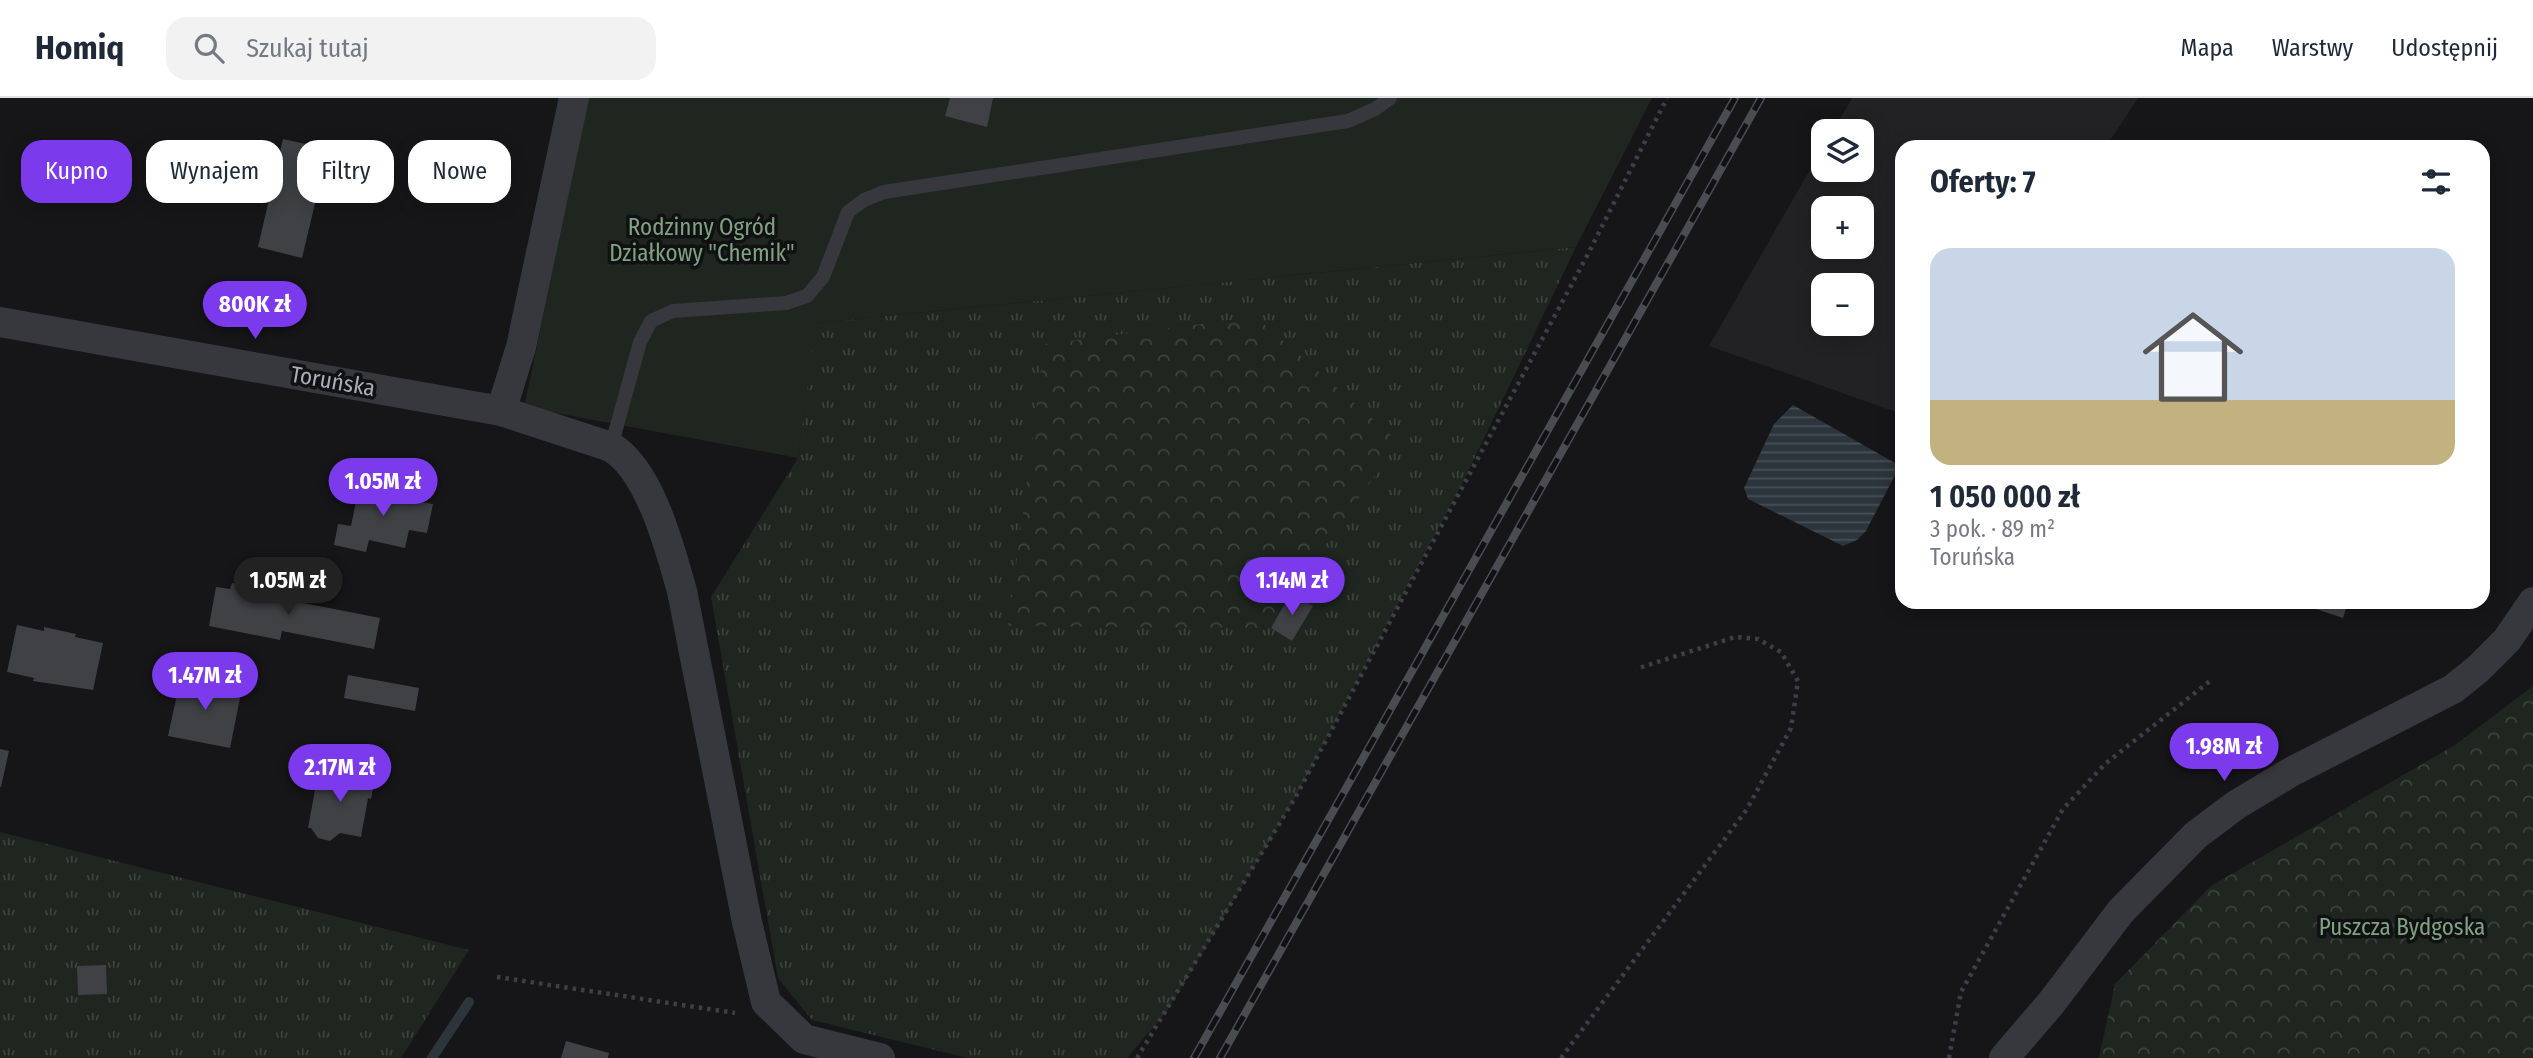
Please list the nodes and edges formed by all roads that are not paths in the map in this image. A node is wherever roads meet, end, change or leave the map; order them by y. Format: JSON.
{"nodes":[{"id":1,"x":574,"y":98,"type":"edge"},
{"id":2,"x":1390,"y":98,"type":"edge"},
{"id":3,"x":0,"y":322,"type":"edge"},
{"id":4,"x":501,"y":411,"type":"junction"},
{"id":5,"x":611,"y":447,"type":"junction"},
{"id":6,"x":2533,"y":602,"type":"edge"},
{"id":7,"x":880,"y":1058,"type":"edge"},
{"id":8,"x":2004,"y":1058,"type":"edge"}],
"edges":[{"from":1,"to":4,"type":"street"},
{"from":2,"to":5,"type":"lane"},
{"from":3,"to":4,"type":"street","name":"Toruńska"},
{"from":4,"to":5,"type":"street","name":"Toruńska"},
{"from":5,"to":7,"type":"street"},
{"from":6,"to":8,"type":"street"}]}
